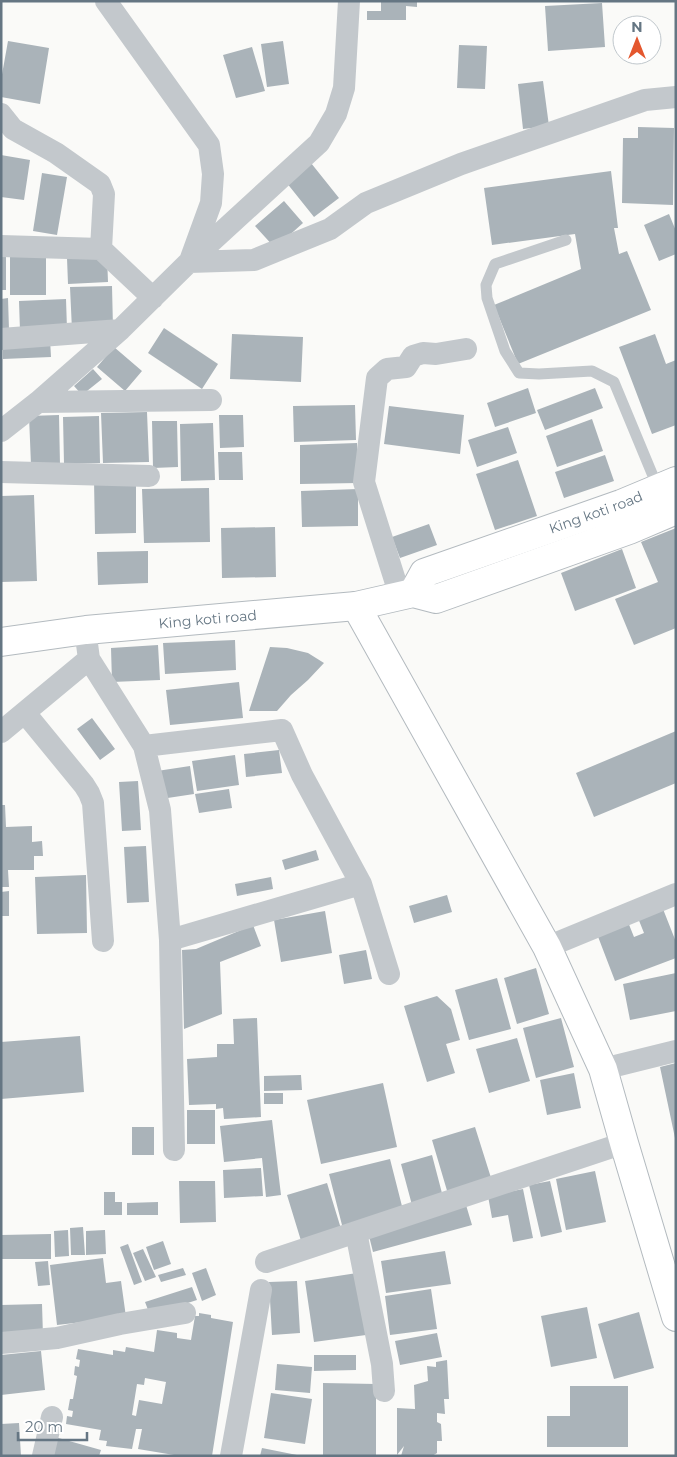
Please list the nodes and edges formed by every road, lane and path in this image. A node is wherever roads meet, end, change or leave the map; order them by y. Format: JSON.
{"nodes":[{"id":1,"x":106,"y":1,"type":"edge"},
{"id":2,"x":349,"y":1,"type":"edge"},
{"id":3,"x":676,"y":97,"type":"edge"},
{"id":4,"x":1,"y":114,"type":"edge"},
{"id":5,"x":566,"y":240,"type":"dead end"},
{"id":6,"x":1,"y":246,"type":"edge"},
{"id":7,"x":101,"y":249,"type":"junction"},
{"id":8,"x":189,"y":262,"type":"junction"},
{"id":9,"x":153,"y":298,"type":"junction"},
{"id":10,"x":120,"y":330,"type":"junction"},
{"id":11,"x":1,"y":339,"type":"edge"},
{"id":12,"x":466,"y":349,"type":"dead end"},
{"id":13,"x":211,"y":400,"type":"dead end"},
{"id":14,"x":38,"y":402,"type":"junction"},
{"id":15,"x":1,"y":431,"type":"edge"},
{"id":16,"x":1,"y":472,"type":"edge"},
{"id":17,"x":149,"y":476,"type":"dead end"},
{"id":18,"x":667,"y":485,"type":"edge"},
{"id":19,"x":676,"y":510,"type":"edge"},
{"id":20,"x":407,"y":595,"type":"junction"},
{"id":21,"x":356,"y":606,"type":"junction"},
{"id":22,"x":86,"y":630,"type":"junction"},
{"id":23,"x":1,"y":642,"type":"edge"},
{"id":24,"x":89,"y":659,"type":"junction"},
{"id":25,"x":25,"y":712,"type":"junction"},
{"id":26,"x":1,"y":732,"type":"edge"},
{"id":27,"x":144,"y":746,"type":"junction"},
{"id":28,"x":361,"y":884,"type":"junction"},
{"id":29,"x":676,"y":894,"type":"edge"},
{"id":30,"x":170,"y":940,"type":"junction"},
{"id":31,"x":103,"y":941,"type":"dead end"},
{"id":32,"x":546,"y":947,"type":"junction"},
{"id":33,"x":389,"y":974,"type":"dead end"},
{"id":34,"x":676,"y":1051,"type":"edge"},
{"id":35,"x":604,"y":1069,"type":"junction"},
{"id":36,"x":624,"y":1143,"type":"junction"},
{"id":37,"x":174,"y":1150,"type":"dead end"},
{"id":38,"x":356,"y":1232,"type":"junction"},
{"id":39,"x":266,"y":1262,"type":"dead end"},
{"id":40,"x":261,"y":1290,"type":"dead end"},
{"id":41,"x":184,"y":1314,"type":"dead end"},
{"id":42,"x":676,"y":1317,"type":"edge"},
{"id":43,"x":1,"y":1343,"type":"edge"},
{"id":44,"x":384,"y":1391,"type":"dead end"},
{"id":45,"x":52,"y":1417,"type":"dead end"},
{"id":46,"x":43,"y":1456,"type":"edge"},
{"id":47,"x":231,"y":1456,"type":"edge"}],
"edges":[{"from":1,"to":8,"type":"street"},
{"from":2,"to":8,"type":"street"},
{"from":3,"to":8,"type":"street"},
{"from":4,"to":7,"type":"street"},
{"from":5,"to":18,"type":"lane"},
{"from":6,"to":7,"type":"street"},
{"from":7,"to":9,"type":"street"},
{"from":8,"to":9,"type":"street"},
{"from":9,"to":10,"type":"street"},
{"from":10,"to":11,"type":"street"},
{"from":10,"to":14,"type":"street"},
{"from":12,"to":20,"type":"street"},
{"from":13,"to":14,"type":"street"},
{"from":14,"to":15,"type":"street"},
{"from":16,"to":17,"type":"street"},
{"from":18,"to":20,"type":"street","name":"King koti road"},
{"from":19,"to":20,"type":"street","name":"King koti road"},
{"from":20,"to":21,"type":"street","name":"King koti road"},
{"from":21,"to":22,"type":"street","name":"King koti road"},
{"from":21,"to":32,"type":"street"},
{"from":22,"to":23,"type":"street","name":"King koti road"},
{"from":22,"to":24,"type":"street"},
{"from":24,"to":25,"type":"street"},
{"from":24,"to":27,"type":"street"},
{"from":25,"to":26,"type":"street"},
{"from":25,"to":31,"type":"street"},
{"from":27,"to":28,"type":"street"},
{"from":27,"to":30,"type":"street"},
{"from":28,"to":30,"type":"street"},
{"from":28,"to":33,"type":"street"},
{"from":29,"to":32,"type":"street"},
{"from":30,"to":37,"type":"street"},
{"from":32,"to":35,"type":"street"},
{"from":34,"to":35,"type":"street"},
{"from":35,"to":36,"type":"street"},
{"from":36,"to":38,"type":"street"},
{"from":36,"to":42,"type":"street"},
{"from":38,"to":39,"type":"street"},
{"from":38,"to":44,"type":"street"},
{"from":40,"to":47,"type":"street"},
{"from":41,"to":43,"type":"street"},
{"from":45,"to":46,"type":"street"}]}
